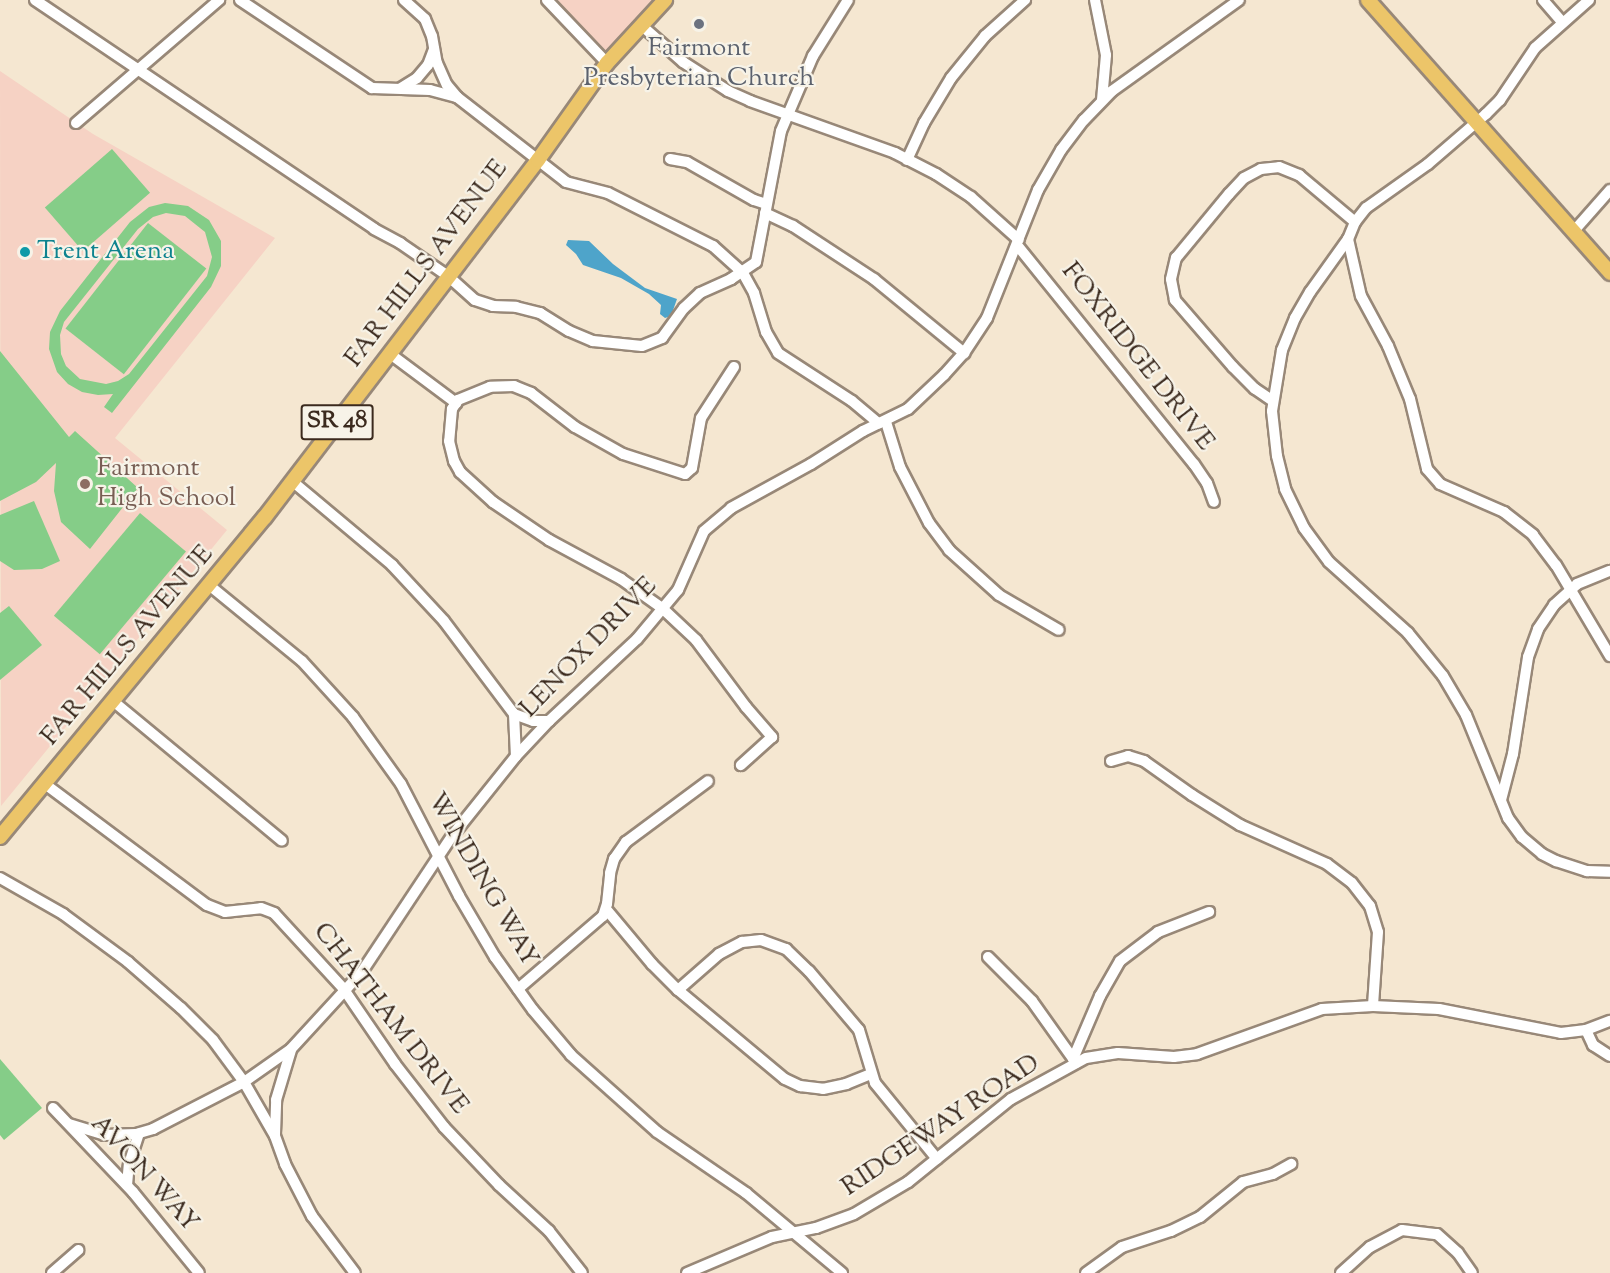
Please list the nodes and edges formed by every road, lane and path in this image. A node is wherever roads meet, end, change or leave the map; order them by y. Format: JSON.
{"nodes":[{"id":1,"x":34,"y":0,"type":"edge"},
{"id":2,"x":219,"y":0,"type":"edge"},
{"id":3,"x":240,"y":0,"type":"edge"},
{"id":4,"x":404,"y":0,"type":"edge"},
{"id":5,"x":548,"y":0,"type":"edge"},
{"id":6,"x":665,"y":0,"type":"edge"},
{"id":7,"x":848,"y":0,"type":"edge"},
{"id":8,"x":1025,"y":0,"type":"edge"},
{"id":9,"x":1095,"y":0,"type":"edge"},
{"id":10,"x":1239,"y":0,"type":"edge"},
{"id":11,"x":1368,"y":0,"type":"edge"},
{"id":12,"x":1543,"y":0,"type":"edge"},
{"id":13,"x":1589,"y":0,"type":"edge"},
{"id":14,"x":1562,"y":22,"type":"junction"},
{"id":15,"x":641,"y":25,"type":"junction"},
{"id":16,"x":434,"y":49,"type":"junction"},
{"id":17,"x":608,"y":63,"type":"junction"},
{"id":18,"x":139,"y":69,"type":"junction"},
{"id":19,"x":401,"y":88,"type":"junction"},
{"id":20,"x":457,"y":97,"type":"junction"},
{"id":21,"x":1102,"y":100,"type":"junction"},
{"id":22,"x":788,"y":115,"type":"junction"},
{"id":23,"x":76,"y":123,"type":"dead end"},
{"id":24,"x":1476,"y":123,"type":"junction"},
{"id":25,"x":670,"y":159,"type":"dead end"},
{"id":26,"x":538,"y":160,"type":"junction"},
{"id":27,"x":907,"y":160,"type":"junction"},
{"id":28,"x":1610,"y":190,"type":"edge"},
{"id":29,"x":766,"y":209,"type":"junction"},
{"id":30,"x":1355,"y":222,"type":"junction"},
{"id":31,"x":1573,"y":232,"type":"junction"},
{"id":32,"x":1348,"y":239,"type":"junction"},
{"id":33,"x":1018,"y":242,"type":"junction"},
{"id":34,"x":743,"y":273,"type":"junction"},
{"id":35,"x":1610,"y":273,"type":"edge"},
{"id":36,"x":448,"y":276,"type":"junction"},
{"id":37,"x":389,"y":353,"type":"junction"},
{"id":38,"x":964,"y":353,"type":"junction"},
{"id":39,"x":734,"y":367,"type":"dead end"},
{"id":40,"x":1273,"y":401,"type":"junction"},
{"id":41,"x":456,"y":403,"type":"junction"},
{"id":42,"x":883,"y":423,"type":"junction"},
{"id":43,"x":292,"y":481,"type":"junction"},
{"id":44,"x":1214,"y":502,"type":"dead end"},
{"id":45,"x":1610,"y":571,"type":"edge"},
{"id":46,"x":209,"y":585,"type":"junction"},
{"id":47,"x":1571,"y":590,"type":"junction"},
{"id":48,"x":662,"y":608,"type":"junction"},
{"id":49,"x":1059,"y":630,"type":"dead end"},
{"id":50,"x":1610,"y":656,"type":"edge"},
{"id":51,"x":113,"y":700,"type":"junction"},
{"id":52,"x":514,"y":714,"type":"junction"},
{"id":53,"x":549,"y":721,"type":"junction"},
{"id":54,"x":516,"y":756,"type":"junction"},
{"id":55,"x":1111,"y":761,"type":"dead end"},
{"id":56,"x":741,"y":765,"type":"dead end"},
{"id":57,"x":708,"y":781,"type":"dead end"},
{"id":58,"x":45,"y":784,"type":"junction"},
{"id":59,"x":1501,"y":800,"type":"junction"},
{"id":60,"x":0,"y":837,"type":"edge"},
{"id":61,"x":282,"y":841,"type":"dead end"},
{"id":62,"x":439,"y":855,"type":"junction"},
{"id":63,"x":1610,"y":872,"type":"edge"},
{"id":64,"x":0,"y":878,"type":"edge"},
{"id":65,"x":606,"y":909,"type":"junction"},
{"id":66,"x":1209,"y":912,"type":"dead end"},
{"id":67,"x":988,"y":957,"type":"dead end"},
{"id":68,"x":518,"y":989,"type":"junction"},
{"id":69,"x":678,"y":990,"type":"junction"},
{"id":70,"x":345,"y":992,"type":"junction"},
{"id":71,"x":1373,"y":1006,"type":"junction"},
{"id":72,"x":1610,"y":1021,"type":"edge"},
{"id":73,"x":1586,"y":1030,"type":"junction"},
{"id":74,"x":291,"y":1049,"type":"junction"},
{"id":75,"x":1610,"y":1056,"type":"edge"},
{"id":76,"x":1075,"y":1061,"type":"junction"},
{"id":77,"x":871,"y":1074,"type":"junction"},
{"id":78,"x":244,"y":1082,"type":"junction"},
{"id":79,"x":53,"y":1108,"type":"dead end"},
{"id":80,"x":69,"y":1124,"type":"junction"},
{"id":81,"x":139,"y":1134,"type":"junction"},
{"id":82,"x":275,"y":1136,"type":"junction"},
{"id":83,"x":937,"y":1159,"type":"junction"},
{"id":84,"x":1291,"y":1164,"type":"dead end"},
{"id":85,"x":127,"y":1185,"type":"junction"},
{"id":86,"x":794,"y":1232,"type":"junction"},
{"id":87,"x":78,"y":1250,"type":"dead end"},
{"id":88,"x":52,"y":1273,"type":"edge"},
{"id":89,"x":199,"y":1273,"type":"edge"},
{"id":90,"x":355,"y":1273,"type":"edge"},
{"id":91,"x":582,"y":1273,"type":"edge"},
{"id":92,"x":687,"y":1273,"type":"edge"},
{"id":93,"x":842,"y":1273,"type":"edge"},
{"id":94,"x":1086,"y":1273,"type":"edge"},
{"id":95,"x":1341,"y":1273,"type":"edge"},
{"id":96,"x":1472,"y":1273,"type":"edge"}],
"edges":[{"from":1,"to":18,"type":"street"},
{"from":2,"to":18,"type":"street"},
{"from":3,"to":19,"type":"street"},
{"from":4,"to":16,"type":"street"},
{"from":5,"to":17,"type":"street"},
{"from":6,"to":15,"type":"main road","name":"FAR HILLS AVENUE","number":"SR 48"},
{"from":7,"to":22,"type":"street"},
{"from":8,"to":27,"type":"street"},
{"from":9,"to":21,"type":"street"},
{"from":10,"to":21,"type":"street","name":"LENOX DRIVE"},
{"from":11,"to":24,"type":"main road"},
{"from":12,"to":14,"type":"street"},
{"from":13,"to":14,"type":"street"},
{"from":14,"to":24,"type":"street"},
{"from":15,"to":17,"type":"main road","name":"FAR HILLS AVENUE","number":"SR 48"},
{"from":15,"to":22,"type":"street","name":"FOXRIDGE DRIVE"},
{"from":16,"to":19,"type":"street"},
{"from":16,"to":20,"type":"street"},
{"from":17,"to":26,"type":"main road","name":"FAR HILLS AVENUE","number":"SR 48"},
{"from":18,"to":23,"type":"street"},
{"from":18,"to":36,"type":"street"},
{"from":19,"to":20,"type":"street"},
{"from":20,"to":26,"type":"street"},
{"from":21,"to":33,"type":"street","name":"LENOX DRIVE"},
{"from":22,"to":27,"type":"street","name":"FOXRIDGE DRIVE"},
{"from":22,"to":29,"type":"street"},
{"from":24,"to":30,"type":"street"},
{"from":24,"to":31,"type":"main road"},
{"from":25,"to":29,"type":"street"},
{"from":26,"to":34,"type":"street"},
{"from":26,"to":36,"type":"main road","name":"FAR HILLS AVENUE","number":"SR 48"},
{"from":27,"to":33,"type":"street","name":"FOXRIDGE DRIVE"},
{"from":28,"to":31,"type":"street"},
{"from":29,"to":34,"type":"street"},
{"from":29,"to":38,"type":"street"},
{"from":30,"to":32,"type":"street"},
{"from":30,"to":40,"type":"street"},
{"from":31,"to":35,"type":"main road"},
{"from":32,"to":40,"type":"street"},
{"from":32,"to":47,"type":"street"},
{"from":33,"to":38,"type":"street","name":"LENOX DRIVE"},
{"from":33,"to":44,"type":"street","name":"FOXRIDGE DRIVE"},
{"from":34,"to":36,"type":"street"},
{"from":34,"to":42,"type":"street"},
{"from":36,"to":37,"type":"main road","name":"FAR HILLS AVENUE","number":"SR 48"},
{"from":37,"to":41,"type":"street"},
{"from":37,"to":43,"type":"main road","name":"FAR HILLS AVENUE","number":"SR 48"},
{"from":38,"to":42,"type":"street","name":"LENOX DRIVE"},
{"from":39,"to":41,"type":"street"},
{"from":40,"to":59,"type":"street"},
{"from":41,"to":48,"type":"street"},
{"from":42,"to":48,"type":"street","name":"LENOX DRIVE"},
{"from":42,"to":49,"type":"street"},
{"from":43,"to":46,"type":"main road","name":"FAR HILLS AVENUE","number":"SR 48"},
{"from":43,"to":52,"type":"street"},
{"from":45,"to":47,"type":"street"},
{"from":46,"to":51,"type":"main road","name":"FAR HILLS AVENUE","number":"SR 48"},
{"from":46,"to":62,"type":"street","name":"WINDING WAY"},
{"from":47,"to":50,"type":"street"},
{"from":47,"to":59,"type":"street"},
{"from":48,"to":53,"type":"street","name":"LENOX DRIVE"},
{"from":48,"to":56,"type":"street"},
{"from":51,"to":58,"type":"main road","name":"FAR HILLS AVENUE","number":"SR 48"},
{"from":51,"to":61,"type":"street"},
{"from":52,"to":53,"type":"street"},
{"from":52,"to":54,"type":"street"},
{"from":53,"to":54,"type":"street","name":"LENOX DRIVE"},
{"from":54,"to":62,"type":"street","name":"LENOX DRIVE"},
{"from":55,"to":71,"type":"street"},
{"from":57,"to":65,"type":"street"},
{"from":58,"to":60,"type":"main road","name":"FAR HILLS AVENUE","number":"SR 48"},
{"from":58,"to":70,"type":"street","name":"CHATHAM DRIVE"},
{"from":59,"to":63,"type":"street"},
{"from":62,"to":68,"type":"street","name":"WINDING WAY"},
{"from":62,"to":70,"type":"street","name":"LENOX DRIVE"},
{"from":64,"to":78,"type":"street"},
{"from":65,"to":68,"type":"street"},
{"from":65,"to":69,"type":"street"},
{"from":66,"to":76,"type":"street"},
{"from":67,"to":76,"type":"street"},
{"from":68,"to":86,"type":"street","name":"WINDING WAY"},
{"from":69,"to":77,"type":"street"},
{"from":69,"to":77,"type":"street"},
{"from":70,"to":74,"type":"street","name":"LENOX DRIVE"},
{"from":70,"to":91,"type":"street","name":"CHATHAM DRIVE"},
{"from":71,"to":73,"type":"street","name":"RIDGEWAY ROAD"},
{"from":71,"to":76,"type":"street","name":"RIDGEWAY ROAD"},
{"from":72,"to":73,"type":"street","name":"RIDGEWAY ROAD"},
{"from":73,"to":75,"type":"street"},
{"from":74,"to":78,"type":"street","name":"LENOX DRIVE"},
{"from":74,"to":82,"type":"street","name":"LENOX DRIVE"},
{"from":76,"to":83,"type":"street","name":"RIDGEWAY ROAD"},
{"from":77,"to":83,"type":"street"},
{"from":78,"to":81,"type":"street","name":"LENOX DRIVE"},
{"from":78,"to":82,"type":"street"},
{"from":79,"to":80,"type":"street","name":"AVON WAY"},
{"from":80,"to":81,"type":"street","name":"LENOX DRIVE"},
{"from":80,"to":85,"type":"street","name":"AVON WAY"},
{"from":81,"to":85,"type":"street"},
{"from":82,"to":90,"type":"street"},
{"from":83,"to":86,"type":"street","name":"RIDGEWAY ROAD"},
{"from":84,"to":94,"type":"street"},
{"from":85,"to":89,"type":"street","name":"AVON WAY"},
{"from":86,"to":92,"type":"street","name":"RIDGEWAY ROAD"},
{"from":86,"to":93,"type":"street","name":"WINDING WAY"},
{"from":87,"to":88,"type":"street"},
{"from":95,"to":96,"type":"street"}]}
